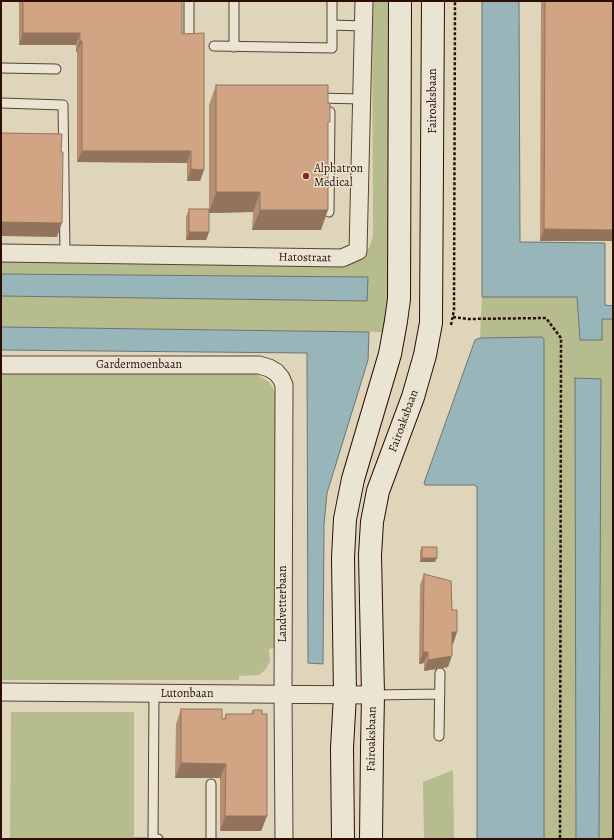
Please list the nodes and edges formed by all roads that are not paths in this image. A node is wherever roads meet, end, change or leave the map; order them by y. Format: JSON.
{"nodes":[{"id":1,"x":189,"y":1,"type":"edge"},
{"id":2,"x":234,"y":1,"type":"edge"},
{"id":3,"x":332,"y":1,"type":"edge"},
{"id":4,"x":364,"y":1,"type":"edge"},
{"id":5,"x":400,"y":1,"type":"edge"},
{"id":6,"x":433,"y":1,"type":"edge"},
{"id":7,"x":332,"y":25,"type":"junction"},
{"id":8,"x":363,"y":26,"type":"junction"},
{"id":9,"x":189,"y":40,"type":"edge"},
{"id":10,"x":214,"y":46,"type":"dead end"},
{"id":11,"x":234,"y":47,"type":"junction"},
{"id":12,"x":1,"y":68,"type":"edge"},
{"id":13,"x":56,"y":69,"type":"dead end"},
{"id":14,"x":306,"y":97,"type":"edge"},
{"id":15,"x":330,"y":98,"type":"junction"},
{"id":16,"x":362,"y":99,"type":"junction"},
{"id":17,"x":1,"y":104,"type":"edge"},
{"id":18,"x":329,"y":212,"type":"edge"},
{"id":19,"x":1,"y":254,"type":"edge"},
{"id":20,"x":65,"y":254,"type":"junction"},
{"id":21,"x":1,"y":365,"type":"edge"},
{"id":22,"x":276,"y":372,"type":"joint"},
{"id":23,"x":440,"y":673,"type":"dead end"},
{"id":24,"x":1,"y":692,"type":"edge"},
{"id":25,"x":154,"y":694,"type":"junction"},
{"id":26,"x":283,"y":694,"type":"junction"},
{"id":27,"x":440,"y":694,"type":"junction"},
{"id":28,"x":345,"y":695,"type":"junction"},
{"id":29,"x":373,"y":695,"type":"junction"},
{"id":30,"x":438,"y":736,"type":"dead end"},
{"id":31,"x":212,"y":784,"type":"dead end"},
{"id":32,"x":158,"y":839,"type":"edge"},
{"id":33,"x":211,"y":839,"type":"edge"},
{"id":34,"x":284,"y":839,"type":"edge"},
{"id":35,"x":343,"y":839,"type":"edge"},
{"id":36,"x":371,"y":839,"type":"edge"}],
"edges":[{"from":1,"to":9,"type":"lane"},
{"from":2,"to":11,"type":"lane"},
{"from":3,"to":7,"type":"lane"},
{"from":4,"to":8,"type":"street","name":"Hatostraat"},
{"from":5,"to":28,"type":"main road"},
{"from":6,"to":29,"type":"main road","name":"Fairoaksbaan"},
{"from":7,"to":8,"type":"lane"},
{"from":7,"to":11,"type":"lane"},
{"from":8,"to":16,"type":"street","name":"Hatostraat"},
{"from":10,"to":11,"type":"lane"},
{"from":12,"to":13,"type":"lane"},
{"from":14,"to":15,"type":"lane"},
{"from":15,"to":16,"type":"lane"},
{"from":15,"to":18,"type":"lane"},
{"from":16,"to":20,"type":"street","name":"Hatostraat"},
{"from":17,"to":20,"type":"lane"},
{"from":19,"to":20,"type":"street","name":"Hatostraat"},
{"from":21,"to":22,"type":"street","name":"Gardermoenbaan"},
{"from":22,"to":26,"type":"street","name":"Landvetterbaan"},
{"from":23,"to":27,"type":"lane"},
{"from":24,"to":25,"type":"street","name":"Lutonbaan"},
{"from":25,"to":26,"type":"street","name":"Lutonbaan"},
{"from":25,"to":32,"type":"lane"},
{"from":26,"to":28,"type":"street","name":"Lutonbaan"},
{"from":26,"to":34,"type":"street","name":"Landvetterbaan"},
{"from":27,"to":29,"type":"lane"},
{"from":27,"to":30,"type":"lane"},
{"from":28,"to":29,"type":"street","name":"Lutonbaan"},
{"from":28,"to":35,"type":"main road"},
{"from":29,"to":36,"type":"main road","name":"Fairoaksbaan"},
{"from":31,"to":33,"type":"lane"}]}
